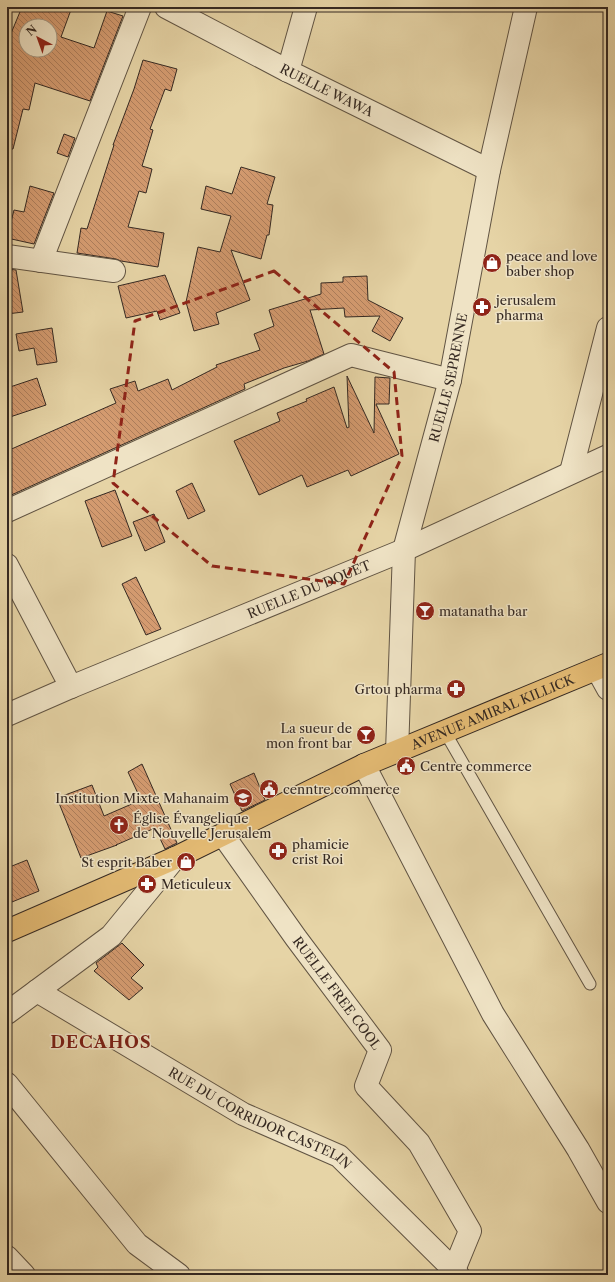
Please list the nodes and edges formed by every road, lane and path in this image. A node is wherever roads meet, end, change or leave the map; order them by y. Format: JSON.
{"nodes":[{"id":1,"x":140,"y":7,"type":"edge"},
{"id":2,"x":166,"y":7,"type":"edge"},
{"id":3,"x":306,"y":7,"type":"edge"},
{"id":4,"x":526,"y":7,"type":"edge"},
{"id":5,"x":288,"y":71,"type":"junction"},
{"id":6,"x":490,"y":170,"type":"junction"},
{"id":7,"x":7,"y":256,"type":"edge"},
{"id":8,"x":40,"y":261,"type":"junction"},
{"id":9,"x":114,"y":271,"type":"dead end"},
{"id":10,"x":608,"y":328,"type":"edge"},
{"id":11,"x":450,"y":380,"type":"junction"},
{"id":12,"x":608,"y":456,"type":"edge"},
{"id":13,"x":571,"y":472,"type":"junction"},
{"id":14,"x":7,"y":511,"type":"edge"},
{"id":15,"x":404,"y":550,"type":"junction"},
{"id":16,"x":7,"y":565,"type":"edge"},
{"id":17,"x":602,"y":667,"type":"edge"},
{"id":18,"x":71,"y":687,"type":"junction"},
{"id":19,"x":608,"y":689,"type":"edge"},
{"id":20,"x":7,"y":715,"type":"edge"},
{"id":21,"x":445,"y":732,"type":"junction"},
{"id":22,"x":397,"y":752,"type":"junction"},
{"id":23,"x":364,"y":766,"type":"junction"},
{"id":24,"x":223,"y":835,"type":"junction"},
{"id":25,"x":175,"y":858,"type":"junction"},
{"id":26,"x":7,"y":931,"type":"edge"},
{"id":27,"x":590,"y":984,"type":"dead end"},
{"id":28,"x":37,"y":991,"type":"junction"},
{"id":29,"x":7,"y":1013,"type":"edge"},
{"id":30,"x":7,"y":1084,"type":"edge"},
{"id":31,"x":608,"y":1202,"type":"edge"},
{"id":32,"x":7,"y":1256,"type":"edge"},
{"id":33,"x":454,"y":1273,"type":"edge"},
{"id":34,"x":24,"y":1275,"type":"edge"},
{"id":35,"x":179,"y":1275,"type":"edge"}],
"edges":[{"from":1,"to":8,"type":"street"},
{"from":2,"to":5,"type":"street","name":"RUELLE WAWA"},
{"from":3,"to":5,"type":"street"},
{"from":4,"to":6,"type":"street","name":"RUELLE SEPRENNE"},
{"from":5,"to":6,"type":"street","name":"RUELLE WAWA"},
{"from":6,"to":11,"type":"street","name":"RUELLE SEPRENNE"},
{"from":7,"to":8,"type":"street"},
{"from":8,"to":9,"type":"street"},
{"from":10,"to":13,"type":"street"},
{"from":11,"to":14,"type":"street"},
{"from":11,"to":15,"type":"street","name":"RUELLE SEPRENNE"},
{"from":12,"to":13,"type":"street","name":"RUELLE DU DOUET"},
{"from":13,"to":15,"type":"street","name":"RUELLE DU DOUET"},
{"from":15,"to":18,"type":"street","name":"RUELLE DU DOUET"},
{"from":15,"to":22,"type":"street","name":"RUELLE SEPRENNE"},
{"from":16,"to":18,"type":"street"},
{"from":17,"to":19,"type":"street"},
{"from":17,"to":21,"type":"main road","name":"AVENUE AMIRAL KILLICK"},
{"from":18,"to":20,"type":"street","name":"RUELLE DU DOUET"},
{"from":21,"to":22,"type":"main road","name":"AVENUE AMIRAL KILLICK"},
{"from":21,"to":27,"type":"lane"},
{"from":22,"to":23,"type":"main road","name":"AVENUE AMIRAL KILLICK"},
{"from":23,"to":24,"type":"main road","name":"AVENUE AMIRAL KILLICK"},
{"from":23,"to":31,"type":"street"},
{"from":24,"to":25,"type":"main road","name":"AVENUE AMIRAL KILLICK"},
{"from":24,"to":33,"type":"street","name":"RUELLE FREE COOL"},
{"from":25,"to":26,"type":"main road","name":"AVENUE AMIRAL KILLICK"},
{"from":25,"to":28,"type":"street"},
{"from":28,"to":29,"type":"street"},
{"from":28,"to":33,"type":"street","name":"RUE DU CORRIDOR CASTELIN"},
{"from":30,"to":35,"type":"street"},
{"from":32,"to":34,"type":"street"}]}
